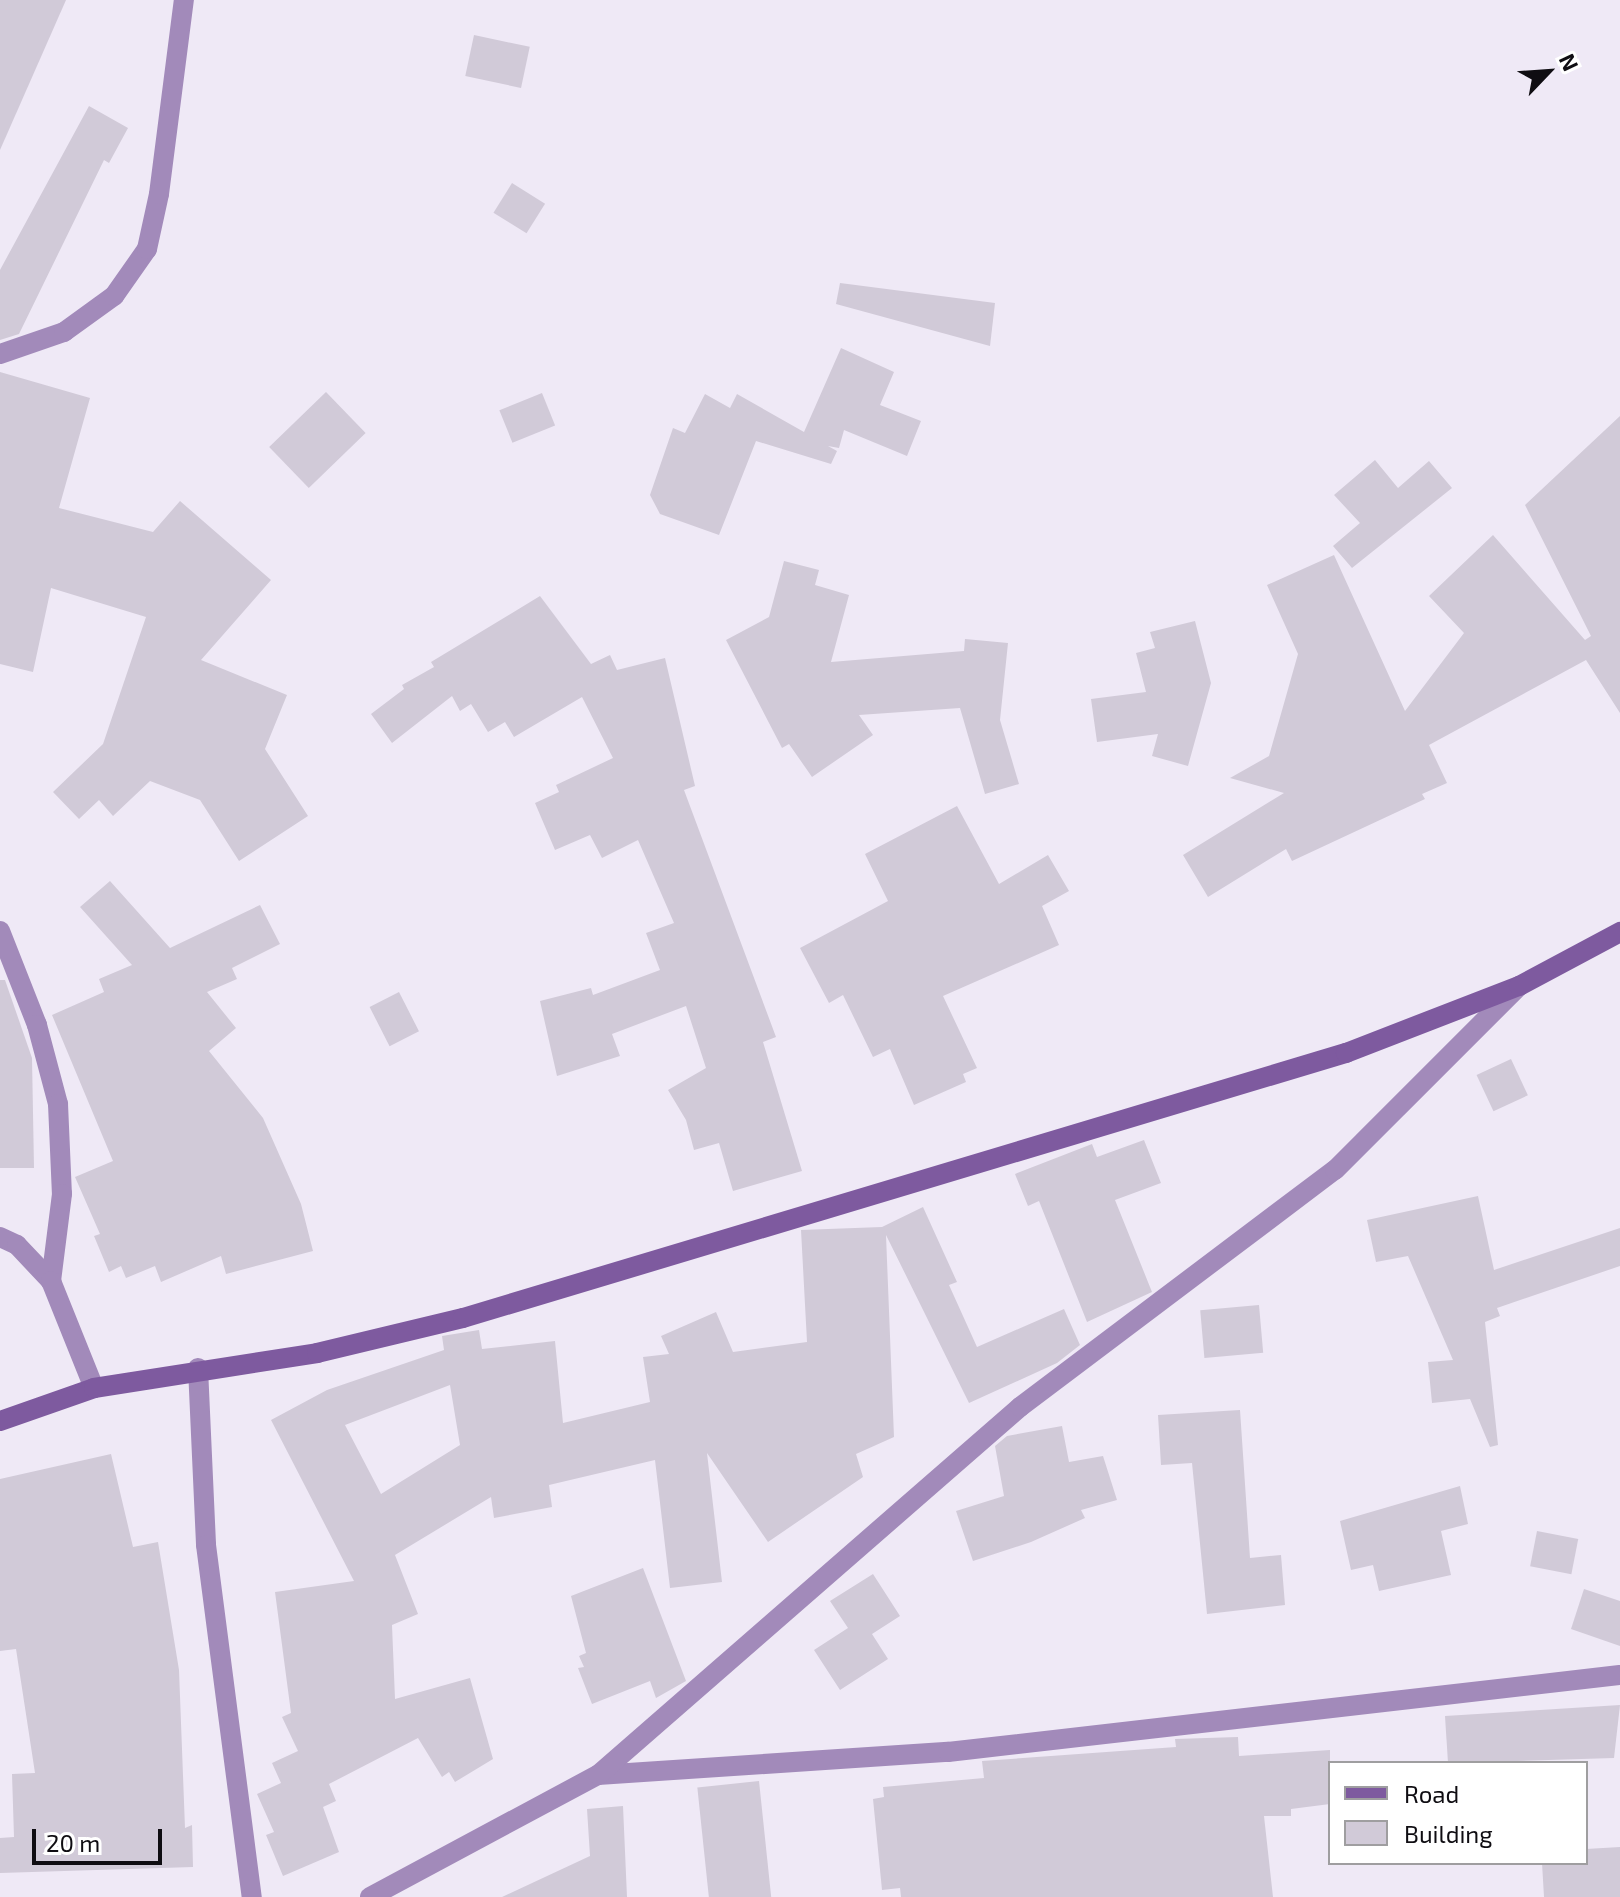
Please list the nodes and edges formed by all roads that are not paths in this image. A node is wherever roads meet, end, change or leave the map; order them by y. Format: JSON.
{"nodes":[{"id":1,"x":184,"y":0,"type":"edge"},
{"id":2,"x":0,"y":354,"type":"edge"},
{"id":3,"x":0,"y":931,"type":"edge"},
{"id":4,"x":1620,"y":932,"type":"edge"},
{"id":5,"x":1519,"y":986,"type":"junction"},
{"id":6,"x":0,"y":1237,"type":"edge"},
{"id":7,"x":51,"y":1281,"type":"junction"},
{"id":8,"x":198,"y":1368,"type":"junction"},
{"id":9,"x":94,"y":1388,"type":"junction"},
{"id":10,"x":0,"y":1421,"type":"edge"},
{"id":11,"x":1620,"y":1675,"type":"edge"},
{"id":12,"x":598,"y":1775,"type":"junction"},
{"id":13,"x":252,"y":1897,"type":"edge"},
{"id":14,"x":370,"y":1897,"type":"edge"}],
"edges":[{"from":1,"to":2,"type":"street"},
{"from":3,"to":7,"type":"street"},
{"from":4,"to":5,"type":"main road"},
{"from":5,"to":8,"type":"main road"},
{"from":5,"to":12,"type":"street"},
{"from":6,"to":7,"type":"street"},
{"from":7,"to":9,"type":"street"},
{"from":8,"to":9,"type":"main road"},
{"from":8,"to":13,"type":"street"},
{"from":9,"to":10,"type":"main road"},
{"from":11,"to":12,"type":"street"},
{"from":12,"to":14,"type":"street"}]}
